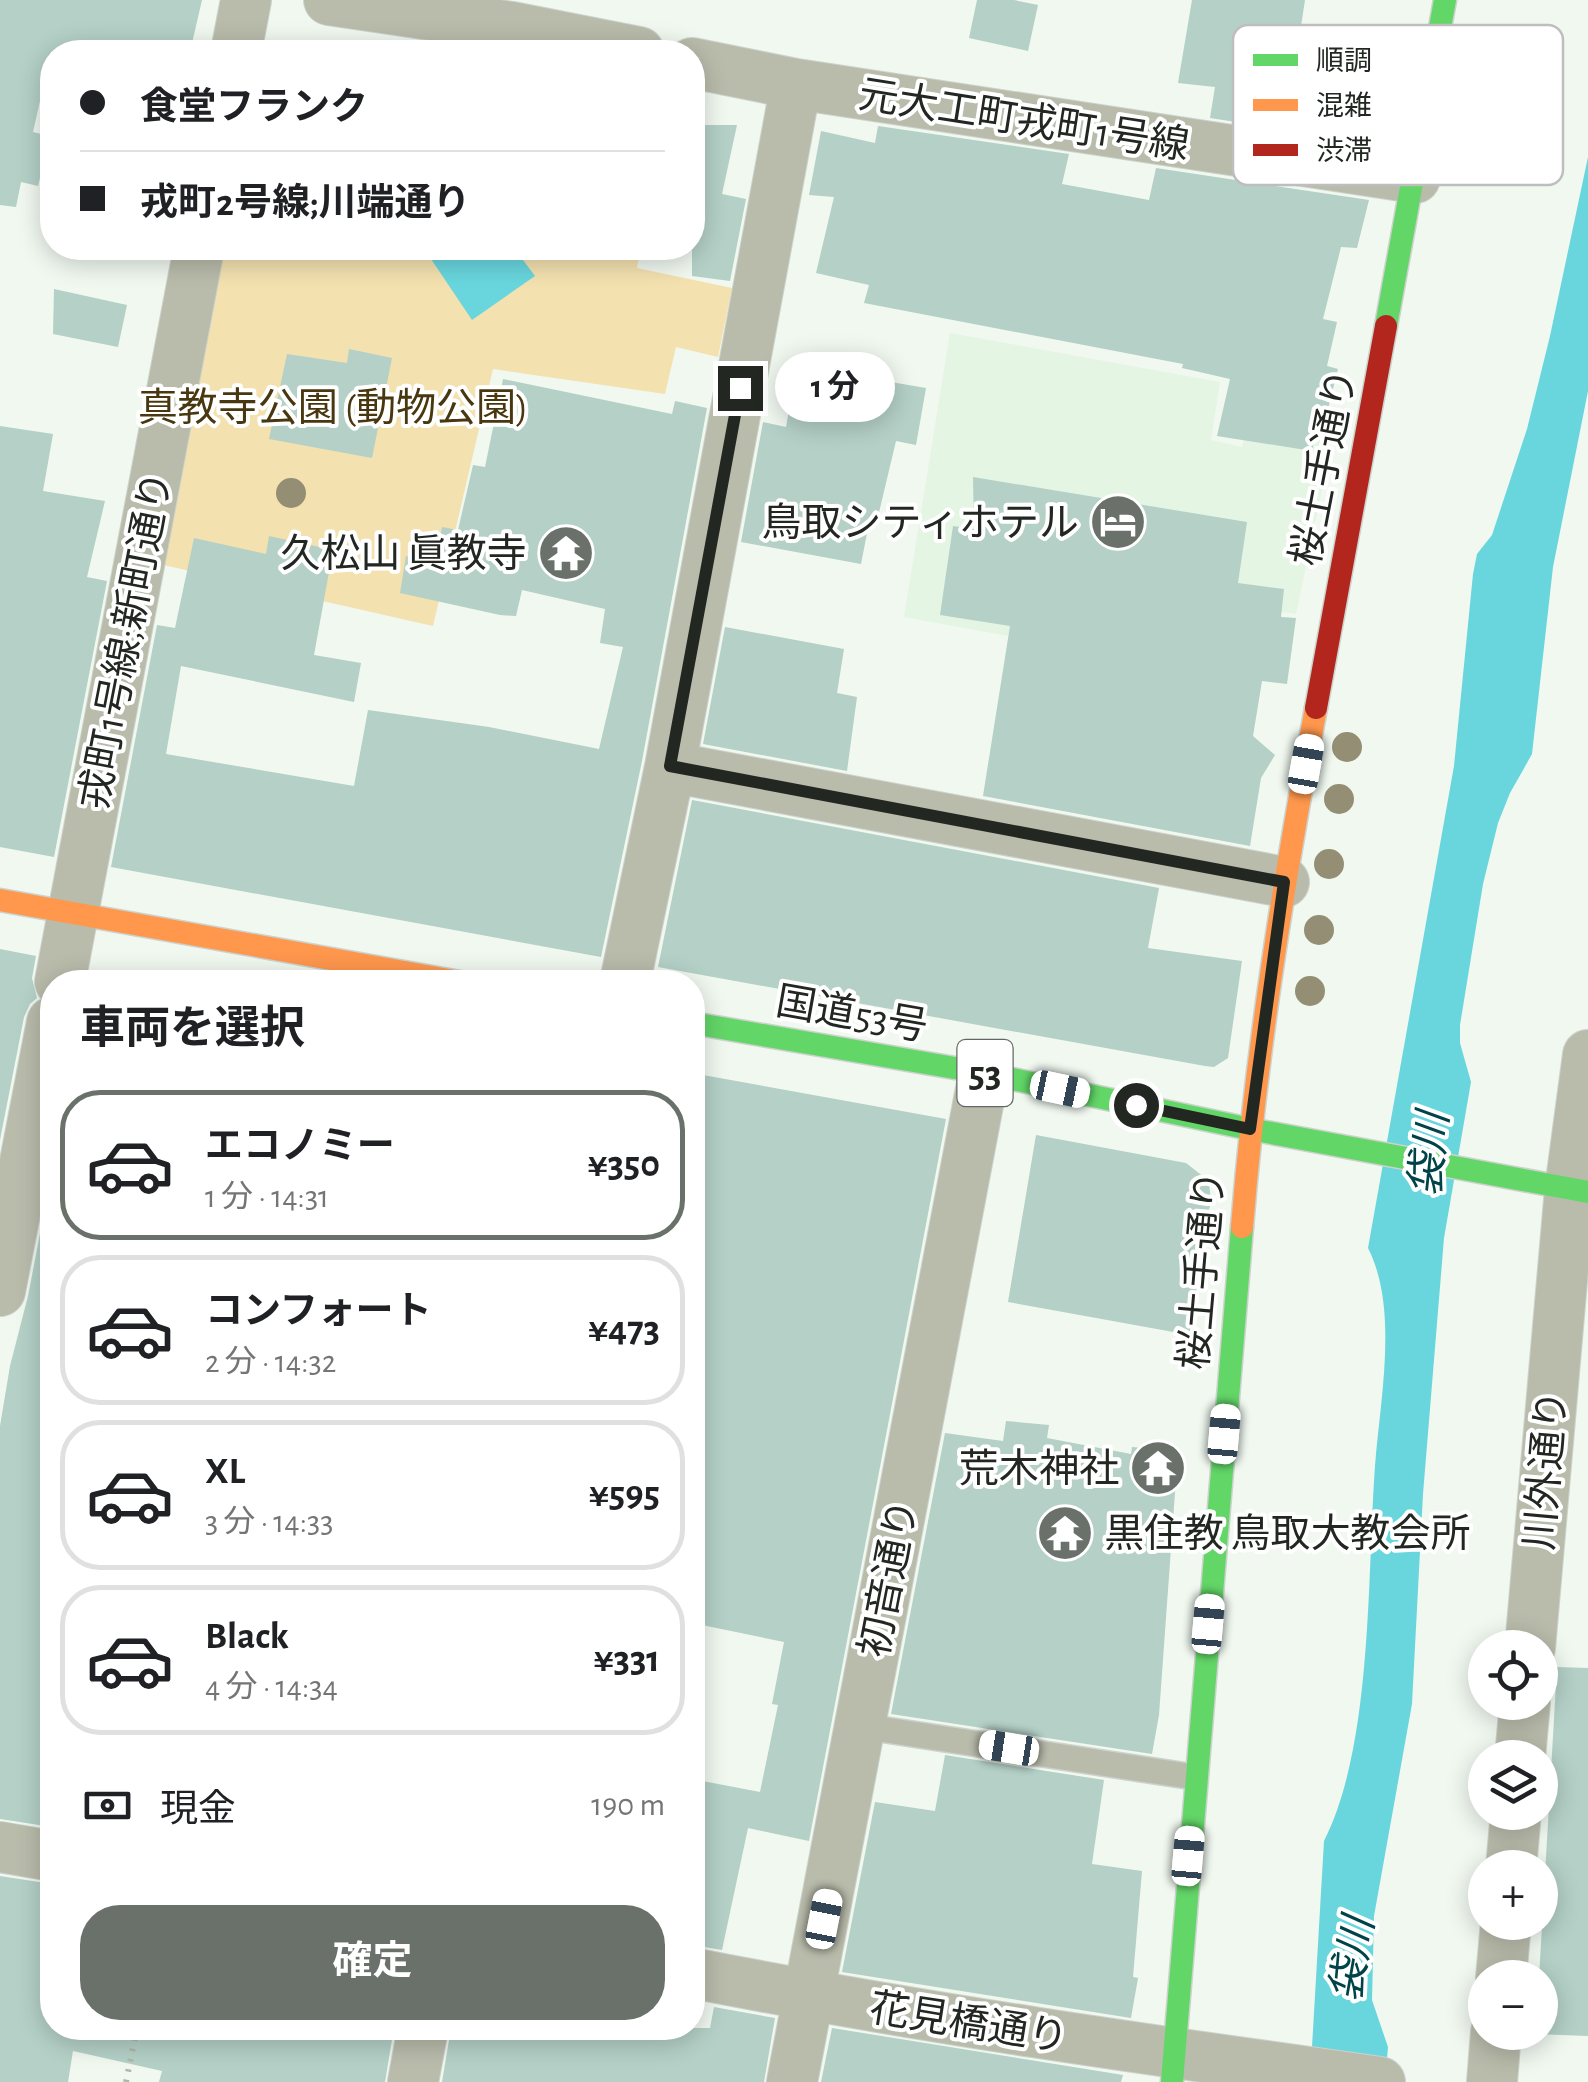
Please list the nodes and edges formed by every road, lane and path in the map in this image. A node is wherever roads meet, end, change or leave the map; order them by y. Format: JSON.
{"nodes":[{"id":1,"x":246,"y":0,"type":"edge"},
{"id":2,"x":329,"y":0,"type":"edge"},
{"id":3,"x":1445,"y":0,"type":"edge"},
{"id":4,"x":514,"y":13,"type":"edge"},
{"id":5,"x":1441,"y":25,"type":"edge"},
{"id":6,"x":238,"y":40,"type":"edge"},
{"id":7,"x":601,"y":40,"type":"edge"},
{"id":8,"x":705,"y":66,"type":"edge"},
{"id":9,"x":796,"y":84,"type":"junction"},
{"id":10,"x":1233,"y":150,"type":"edge"},
{"id":11,"x":1414,"y":185,"type":"edge"},
{"id":12,"x":197,"y":260,"type":"edge"},
{"id":13,"x":670,"y":766,"type":"junction"},
{"id":14,"x":1284,"y":882,"type":"junction"},
{"id":15,"x":0,"y":900,"type":"edge"},
{"id":16,"x":74,"y":914,"type":"junction"},
{"id":17,"x":62,"y":970,"type":"edge"},
{"id":18,"x":392,"y":970,"type":"edge"},
{"id":19,"x":628,"y":970,"type":"edge"},
{"id":20,"x":705,"y":1025,"type":"edge"},
{"id":21,"x":1588,"y":1055,"type":"edge"},
{"id":22,"x":984,"y":1073,"type":"junction"},
{"id":23,"x":40,"y":1084,"type":"edge"},
{"id":24,"x":1250,"y":1129,"type":"junction"},
{"id":25,"x":1566,"y":1188,"type":"edge"},
{"id":26,"x":0,"y":1291,"type":"edge"},
{"id":27,"x":1531,"y":1630,"type":"edge"},
{"id":28,"x":860,"y":1726,"type":"junction"},
{"id":29,"x":1194,"y":1776,"type":"junction"},
{"id":30,"x":0,"y":1847,"type":"edge"},
{"id":31,"x":40,"y":1854,"type":"edge"},
{"id":32,"x":705,"y":1976,"type":"edge"},
{"id":33,"x":810,"y":1996,"type":"junction"},
{"id":34,"x":134,"y":2040,"type":"edge"},
{"id":35,"x":421,"y":2040,"type":"edge"},
{"id":36,"x":1495,"y":2050,"type":"edge"},
{"id":37,"x":1172,"y":2068,"type":"edge"},
{"id":38,"x":126,"y":2082,"type":"edge"},
{"id":39,"x":413,"y":2082,"type":"edge"},
{"id":40,"x":792,"y":2082,"type":"edge"},
{"id":41,"x":1380,"y":2082,"type":"edge"},
{"id":42,"x":1492,"y":2082,"type":"edge"}],
"edges":[{"from":1,"to":6,"type":"street"},
{"from":2,"to":4,"type":"street"},
{"from":3,"to":5,"type":"main road","name":"桜土手通り"},
{"from":4,"to":7,"type":"street"},
{"from":8,"to":9,"type":"street","name":"元大工町戎町1号線"},
{"from":9,"to":10,"type":"street","name":"元大工町戎町1号線"},
{"from":9,"to":13,"type":"street"},
{"from":11,"to":14,"type":"main road","name":"桜土手通り"},
{"from":12,"to":16,"type":"street","name":"戎町1号線;新町通り"},
{"from":13,"to":14,"type":"street"},
{"from":13,"to":19,"type":"street"},
{"from":14,"to":24,"type":"main road","name":"桜土手通り"},
{"from":15,"to":16,"type":"main road"},
{"from":16,"to":17,"type":"street","name":"戎町1号線;新町通り"},
{"from":16,"to":18,"type":"main road"},
{"from":20,"to":22,"type":"main road","name":"国道53号","number":"53"},
{"from":21,"to":25,"type":"street","name":"川外通り"},
{"from":22,"to":24,"type":"main road","name":"国道53号","number":"53"},
{"from":22,"to":28,"type":"street","name":"初音通り"},
{"from":23,"to":26,"type":"street"},
{"from":24,"to":25,"type":"main road","name":"国道53号","number":"53"},
{"from":24,"to":29,"type":"main road","name":"桜土手通り"},
{"from":25,"to":27,"type":"street","name":"川外通り"},
{"from":28,"to":29,"type":"lane"},
{"from":28,"to":33,"type":"street","name":"初音通り"},
{"from":29,"to":37,"type":"main road","name":"桜土手通り"},
{"from":30,"to":31,"type":"street"},
{"from":32,"to":33,"type":"street","name":"花見橋通り"},
{"from":33,"to":37,"type":"street","name":"花見橋通り"},
{"from":33,"to":40,"type":"street","name":"初音通り"},
{"from":34,"to":38,"type":"path"},
{"from":35,"to":39,"type":"street"},
{"from":36,"to":42,"type":"street"},
{"from":37,"to":41,"type":"street","name":"花見橋通り"}]}
